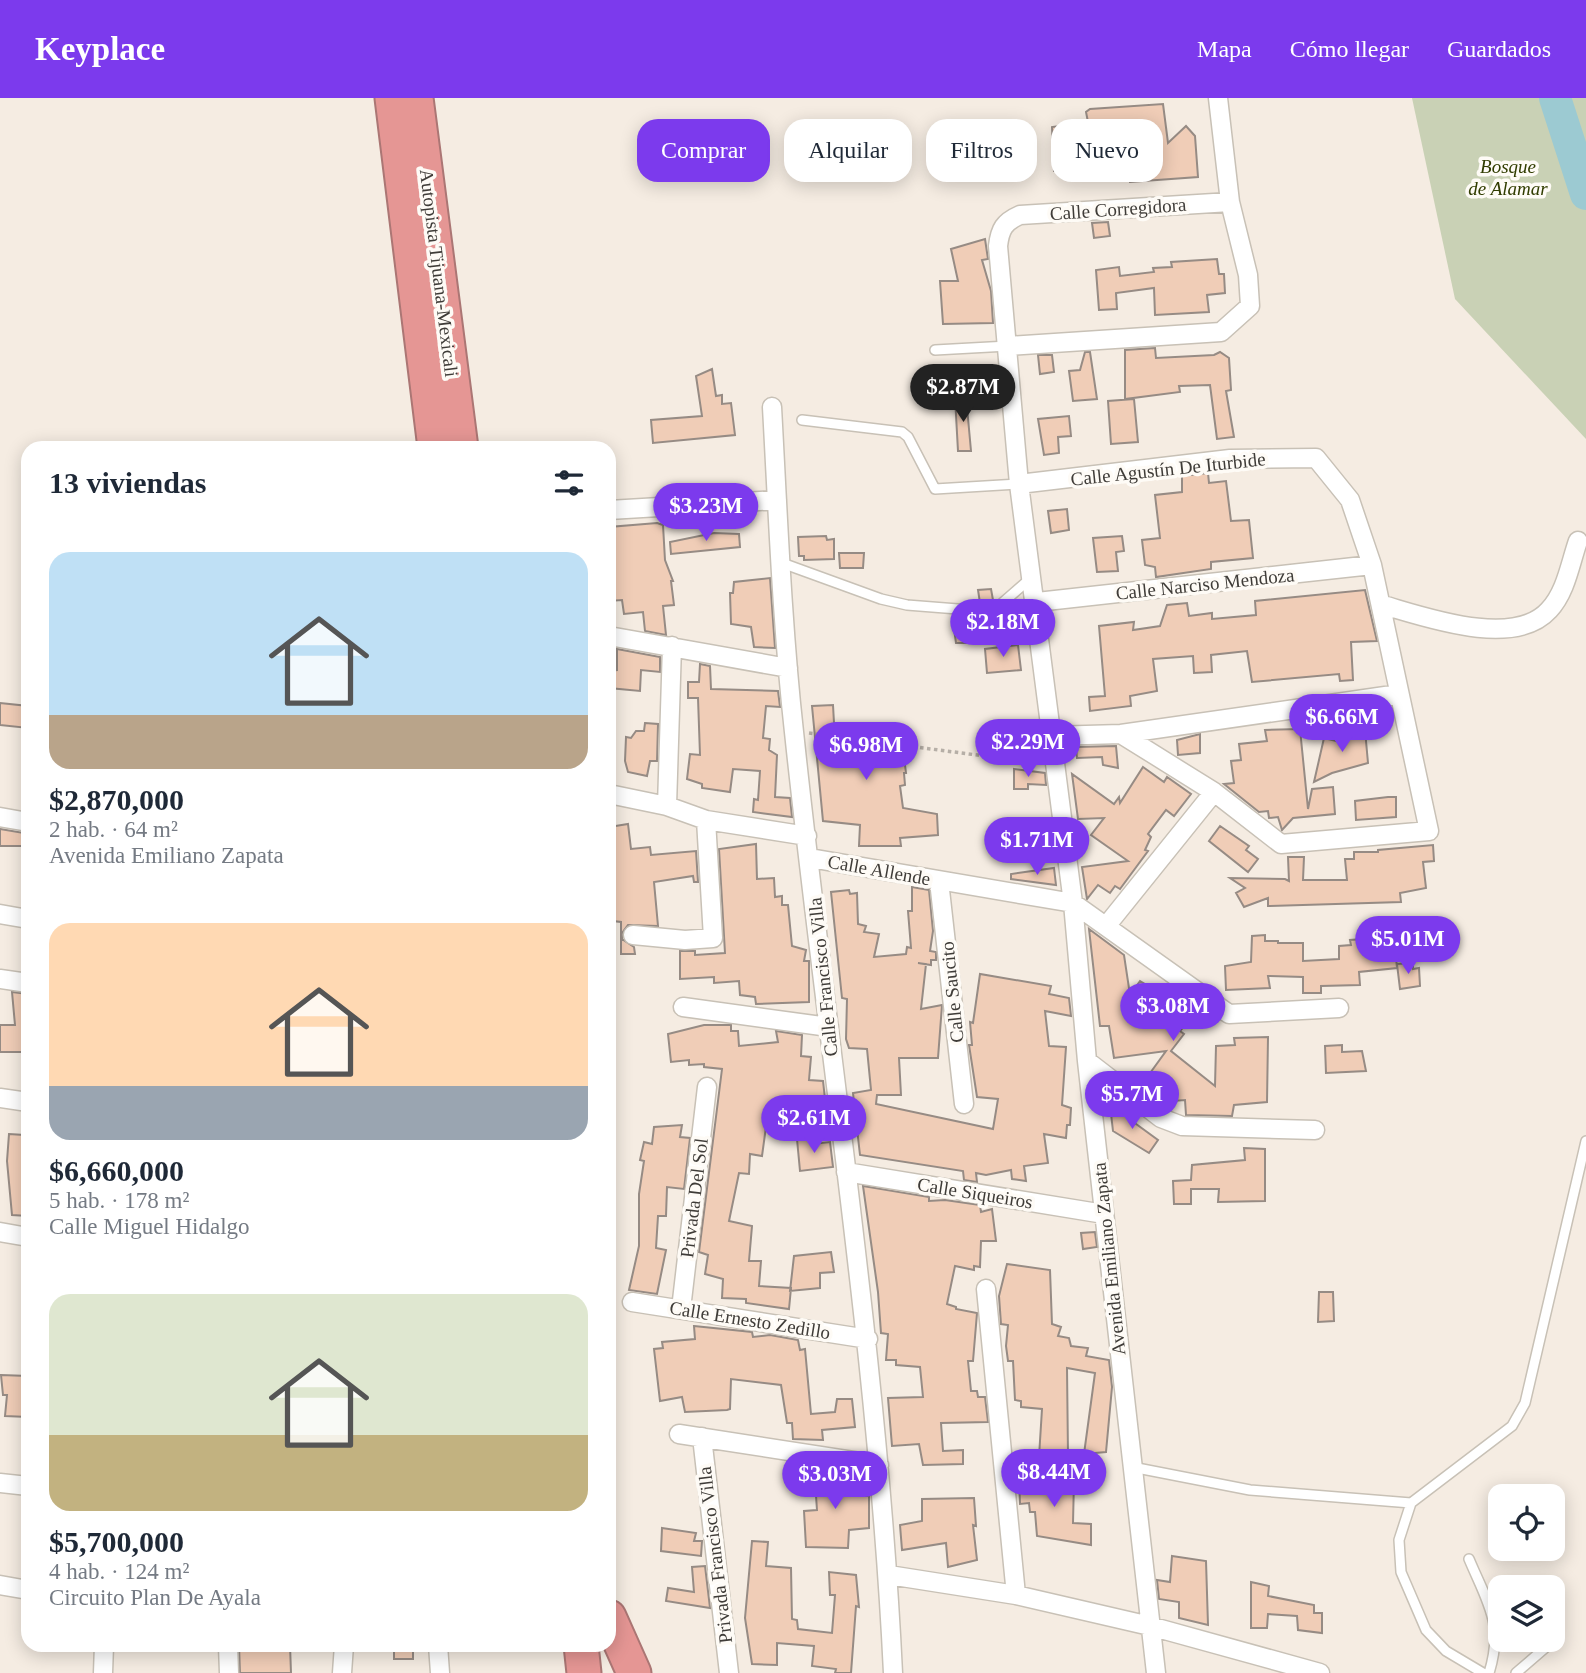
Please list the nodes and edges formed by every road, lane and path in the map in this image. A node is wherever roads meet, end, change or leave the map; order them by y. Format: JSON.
{"nodes":[{"id":1,"x":391,"y":98,"type":"edge"},
{"id":2,"x":416,"y":98,"type":"edge"},
{"id":3,"x":1218,"y":98,"type":"edge"},
{"id":4,"x":1230,"y":202,"type":"junction"},
{"id":5,"x":1006,"y":221,"type":"joint"},
{"id":6,"x":1008,"y":346,"type":"junction"},
{"id":7,"x":935,"y":350,"type":"dead end"},
{"id":8,"x":772,"y":407,"type":"dead end"},
{"id":9,"x":802,"y":420,"type":"dead end"},
{"id":10,"x":434,"y":441,"type":"edge"},
{"id":11,"x":460,"y":441,"type":"edge"},
{"id":12,"x":1020,"y":484,"type":"junction"},
{"id":13,"x":777,"y":500,"type":"junction"},
{"id":14,"x":616,"y":510,"type":"edge"},
{"id":15,"x":1578,"y":541,"type":"dead end"},
{"id":16,"x":782,"y":563,"type":"junction"},
{"id":17,"x":1373,"y":565,"type":"junction"},
{"id":18,"x":1033,"y":576,"type":"junction"},
{"id":19,"x":1037,"y":602,"type":"junction"},
{"id":20,"x":1383,"y":605,"type":"junction"},
{"id":21,"x":616,"y":637,"type":"edge"},
{"id":22,"x":672,"y":646,"type":"junction"},
{"id":23,"x":788,"y":668,"type":"junction"},
{"id":24,"x":1399,"y":694,"type":"junction"},
{"id":25,"x":793,"y":731,"type":"junction"},
{"id":26,"x":1121,"y":734,"type":"junction"},
{"id":27,"x":1051,"y":736,"type":"junction"},
{"id":28,"x":1054,"y":765,"type":"junction"},
{"id":29,"x":1214,"y":792,"type":"junction"},
{"id":30,"x":616,"y":795,"type":"edge"},
{"id":31,"x":667,"y":806,"type":"junction"},
{"id":32,"x":0,"y":817,"type":"edge"},
{"id":33,"x":706,"y":820,"type":"junction"},
{"id":34,"x":21,"y":821,"type":"edge"},
{"id":35,"x":807,"y":835,"type":"junction"},
{"id":36,"x":810,"y":858,"type":"junction"},
{"id":37,"x":939,"y":881,"type":"junction"},
{"id":38,"x":1073,"y":903,"type":"junction"},
{"id":39,"x":0,"y":915,"type":"edge"},
{"id":40,"x":21,"y":918,"type":"edge"},
{"id":41,"x":1107,"y":925,"type":"junction"},
{"id":42,"x":633,"y":934,"type":"dead end"},
{"id":43,"x":0,"y":979,"type":"edge"},
{"id":44,"x":21,"y":982,"type":"edge"},
{"id":45,"x":683,"y":1007,"type":"dead end"},
{"id":46,"x":1339,"y":1007,"type":"dead end"},
{"id":47,"x":829,"y":1027,"type":"junction"},
{"id":48,"x":1087,"y":1061,"type":"junction"},
{"id":49,"x":707,"y":1087,"type":"dead end"},
{"id":50,"x":0,"y":1098,"type":"edge"},
{"id":51,"x":21,"y":1101,"type":"edge"},
{"id":52,"x":964,"y":1104,"type":"dead end"},
{"id":53,"x":1315,"y":1130,"type":"dead end"},
{"id":54,"x":1586,"y":1142,"type":"edge"},
{"id":55,"x":846,"y":1172,"type":"junction"},
{"id":56,"x":1104,"y":1214,"type":"junction"},
{"id":57,"x":0,"y":1232,"type":"edge"},
{"id":58,"x":21,"y":1236,"type":"edge"},
{"id":59,"x":986,"y":1289,"type":"dead end"},
{"id":60,"x":632,"y":1302,"type":"dead end"},
{"id":61,"x":681,"y":1309,"type":"junction"},
{"id":62,"x":868,"y":1339,"type":"junction"},
{"id":63,"x":679,"y":1434,"type":"dead end"},
{"id":64,"x":702,"y":1437,"type":"junction"},
{"id":65,"x":880,"y":1465,"type":"junction"},
{"id":66,"x":1132,"y":1467,"type":"junction"},
{"id":67,"x":0,"y":1483,"type":"edge"},
{"id":68,"x":21,"y":1485,"type":"edge"},
{"id":69,"x":1410,"y":1503,"type":"junction"},
{"id":70,"x":1469,"y":1559,"type":"dead end"},
{"id":71,"x":889,"y":1575,"type":"junction"},
{"id":72,"x":0,"y":1584,"type":"edge"},
{"id":73,"x":21,"y":1588,"type":"edge"},
{"id":74,"x":1016,"y":1595,"type":"junction"},
{"id":75,"x":1150,"y":1626,"type":"junction"},
{"id":76,"x":616,"y":1633,"type":"edge"},
{"id":77,"x":104,"y":1652,"type":"edge"},
{"id":78,"x":228,"y":1652,"type":"edge"},
{"id":79,"x":344,"y":1652,"type":"edge"},
{"id":80,"x":438,"y":1652,"type":"edge"},
{"id":81,"x":581,"y":1652,"type":"edge"},
{"id":82,"x":605,"y":1652,"type":"edge"},
{"id":83,"x":1540,"y":1652,"type":"edge"},
{"id":84,"x":103,"y":1673,"type":"edge"},
{"id":85,"x":229,"y":1673,"type":"edge"},
{"id":86,"x":342,"y":1673,"type":"edge"},
{"id":87,"x":440,"y":1673,"type":"edge"},
{"id":88,"x":584,"y":1673,"type":"edge"},
{"id":89,"x":607,"y":1673,"type":"edge"},
{"id":90,"x":634,"y":1673,"type":"edge"},
{"id":91,"x":729,"y":1673,"type":"edge"},
{"id":92,"x":893,"y":1673,"type":"edge"},
{"id":93,"x":1156,"y":1673,"type":"edge"},
{"id":94,"x":1321,"y":1673,"type":"edge"},
{"id":95,"x":1483,"y":1673,"type":"edge"},
{"id":96,"x":1489,"y":1673,"type":"edge"},
{"id":97,"x":1516,"y":1673,"type":"edge"}],
"edges":[{"from":1,"to":10,"type":"highway","name":"Autopista Tijuana-Mexicali"},
{"from":2,"to":11,"type":"highway","name":"Autopista Tijuana-Mexicali"},
{"from":3,"to":4,"type":"street"},
{"from":4,"to":5,"type":"street","name":"Calle Corregidora"},
{"from":4,"to":6,"type":"street"},
{"from":5,"to":6,"type":"street","name":"Avenida Emiliano Zapata"},
{"from":6,"to":7,"type":"lane"},
{"from":6,"to":12,"type":"street","name":"Avenida Emiliano Zapata"},
{"from":8,"to":13,"type":"street","name":"Calle Francisco Villa"},
{"from":9,"to":12,"type":"lane"},
{"from":12,"to":17,"type":"street","name":"Calle Agustín De Iturbide"},
{"from":12,"to":18,"type":"street","name":"Avenida Emiliano Zapata"},
{"from":13,"to":14,"type":"street"},
{"from":13,"to":16,"type":"street","name":"Calle Francisco Villa"},
{"from":15,"to":20,"type":"street"},
{"from":16,"to":18,"type":"lane"},
{"from":16,"to":23,"type":"street","name":"Calle Francisco Villa"},
{"from":17,"to":19,"type":"street","name":"Calle Narciso Mendoza"},
{"from":17,"to":20,"type":"street"},
{"from":18,"to":19,"type":"street","name":"Avenida Emiliano Zapata"},
{"from":19,"to":27,"type":"street","name":"Avenida Emiliano Zapata"},
{"from":20,"to":24,"type":"street"},
{"from":21,"to":22,"type":"street"},
{"from":22,"to":23,"type":"street"},
{"from":22,"to":31,"type":"street"},
{"from":23,"to":25,"type":"street","name":"Calle Francisco Villa"},
{"from":24,"to":26,"type":"street"},
{"from":24,"to":29,"type":"street"},
{"from":25,"to":28,"type":"path"},
{"from":25,"to":35,"type":"street","name":"Calle Francisco Villa"},
{"from":26,"to":27,"type":"street"},
{"from":26,"to":29,"type":"street"},
{"from":27,"to":28,"type":"street","name":"Avenida Emiliano Zapata"},
{"from":28,"to":38,"type":"street","name":"Avenida Emiliano Zapata"},
{"from":29,"to":41,"type":"street"},
{"from":30,"to":31,"type":"street","name":"Calle Allende"},
{"from":31,"to":33,"type":"street","name":"Calle Allende"},
{"from":32,"to":34,"type":"street"},
{"from":33,"to":35,"type":"street","name":"Calle Allende"},
{"from":33,"to":42,"type":"street"},
{"from":35,"to":36,"type":"street","name":"Calle Francisco Villa"},
{"from":36,"to":37,"type":"street","name":"Calle Allende"},
{"from":36,"to":47,"type":"street","name":"Calle Francisco Villa"},
{"from":37,"to":38,"type":"street","name":"Calle Allende"},
{"from":37,"to":52,"type":"street","name":"Calle Saucito"},
{"from":38,"to":41,"type":"street"},
{"from":38,"to":48,"type":"street","name":"Avenida Emiliano Zapata"},
{"from":39,"to":40,"type":"street"},
{"from":41,"to":46,"type":"street"},
{"from":43,"to":44,"type":"street"},
{"from":45,"to":47,"type":"street"},
{"from":47,"to":55,"type":"street","name":"Calle Francisco Villa"},
{"from":48,"to":53,"type":"street"},
{"from":48,"to":56,"type":"street","name":"Avenida Emiliano Zapata"},
{"from":49,"to":61,"type":"street","name":"Privada Del Sol"},
{"from":50,"to":51,"type":"street"},
{"from":54,"to":69,"type":"lane"},
{"from":55,"to":56,"type":"street","name":"Calle Siqueiros"},
{"from":55,"to":62,"type":"street","name":"Calle Francisco Villa"},
{"from":56,"to":66,"type":"street","name":"Avenida Emiliano Zapata"},
{"from":57,"to":58,"type":"street"},
{"from":59,"to":74,"type":"street"},
{"from":60,"to":61,"type":"street","name":"Calle Ernesto Zedillo"},
{"from":61,"to":62,"type":"street","name":"Calle Ernesto Zedillo"},
{"from":62,"to":65,"type":"street","name":"Calle Francisco Villa"},
{"from":63,"to":64,"type":"street"},
{"from":64,"to":65,"type":"street"},
{"from":64,"to":91,"type":"street","name":"Privada Francisco Villa"},
{"from":65,"to":71,"type":"street","name":"Calle Francisco Villa"},
{"from":66,"to":69,"type":"lane"},
{"from":66,"to":75,"type":"street","name":"Avenida Emiliano Zapata"},
{"from":67,"to":68,"type":"street"},
{"from":69,"to":95,"type":"lane"},
{"from":70,"to":96,"type":"lane"},
{"from":71,"to":74,"type":"street"},
{"from":71,"to":92,"type":"street","name":"Calle Francisco Villa"},
{"from":72,"to":73,"type":"street"},
{"from":74,"to":75,"type":"street"},
{"from":75,"to":93,"type":"street","name":"Avenida Emiliano Zapata"},
{"from":75,"to":94,"type":"street"},
{"from":76,"to":90,"type":"highway"},
{"from":77,"to":84,"type":"street"},
{"from":78,"to":85,"type":"street"},
{"from":79,"to":86,"type":"street"},
{"from":80,"to":87,"type":"street"},
{"from":81,"to":88,"type":"highway"},
{"from":82,"to":89,"type":"highway"},
{"from":83,"to":97,"type":"lane"}]}
